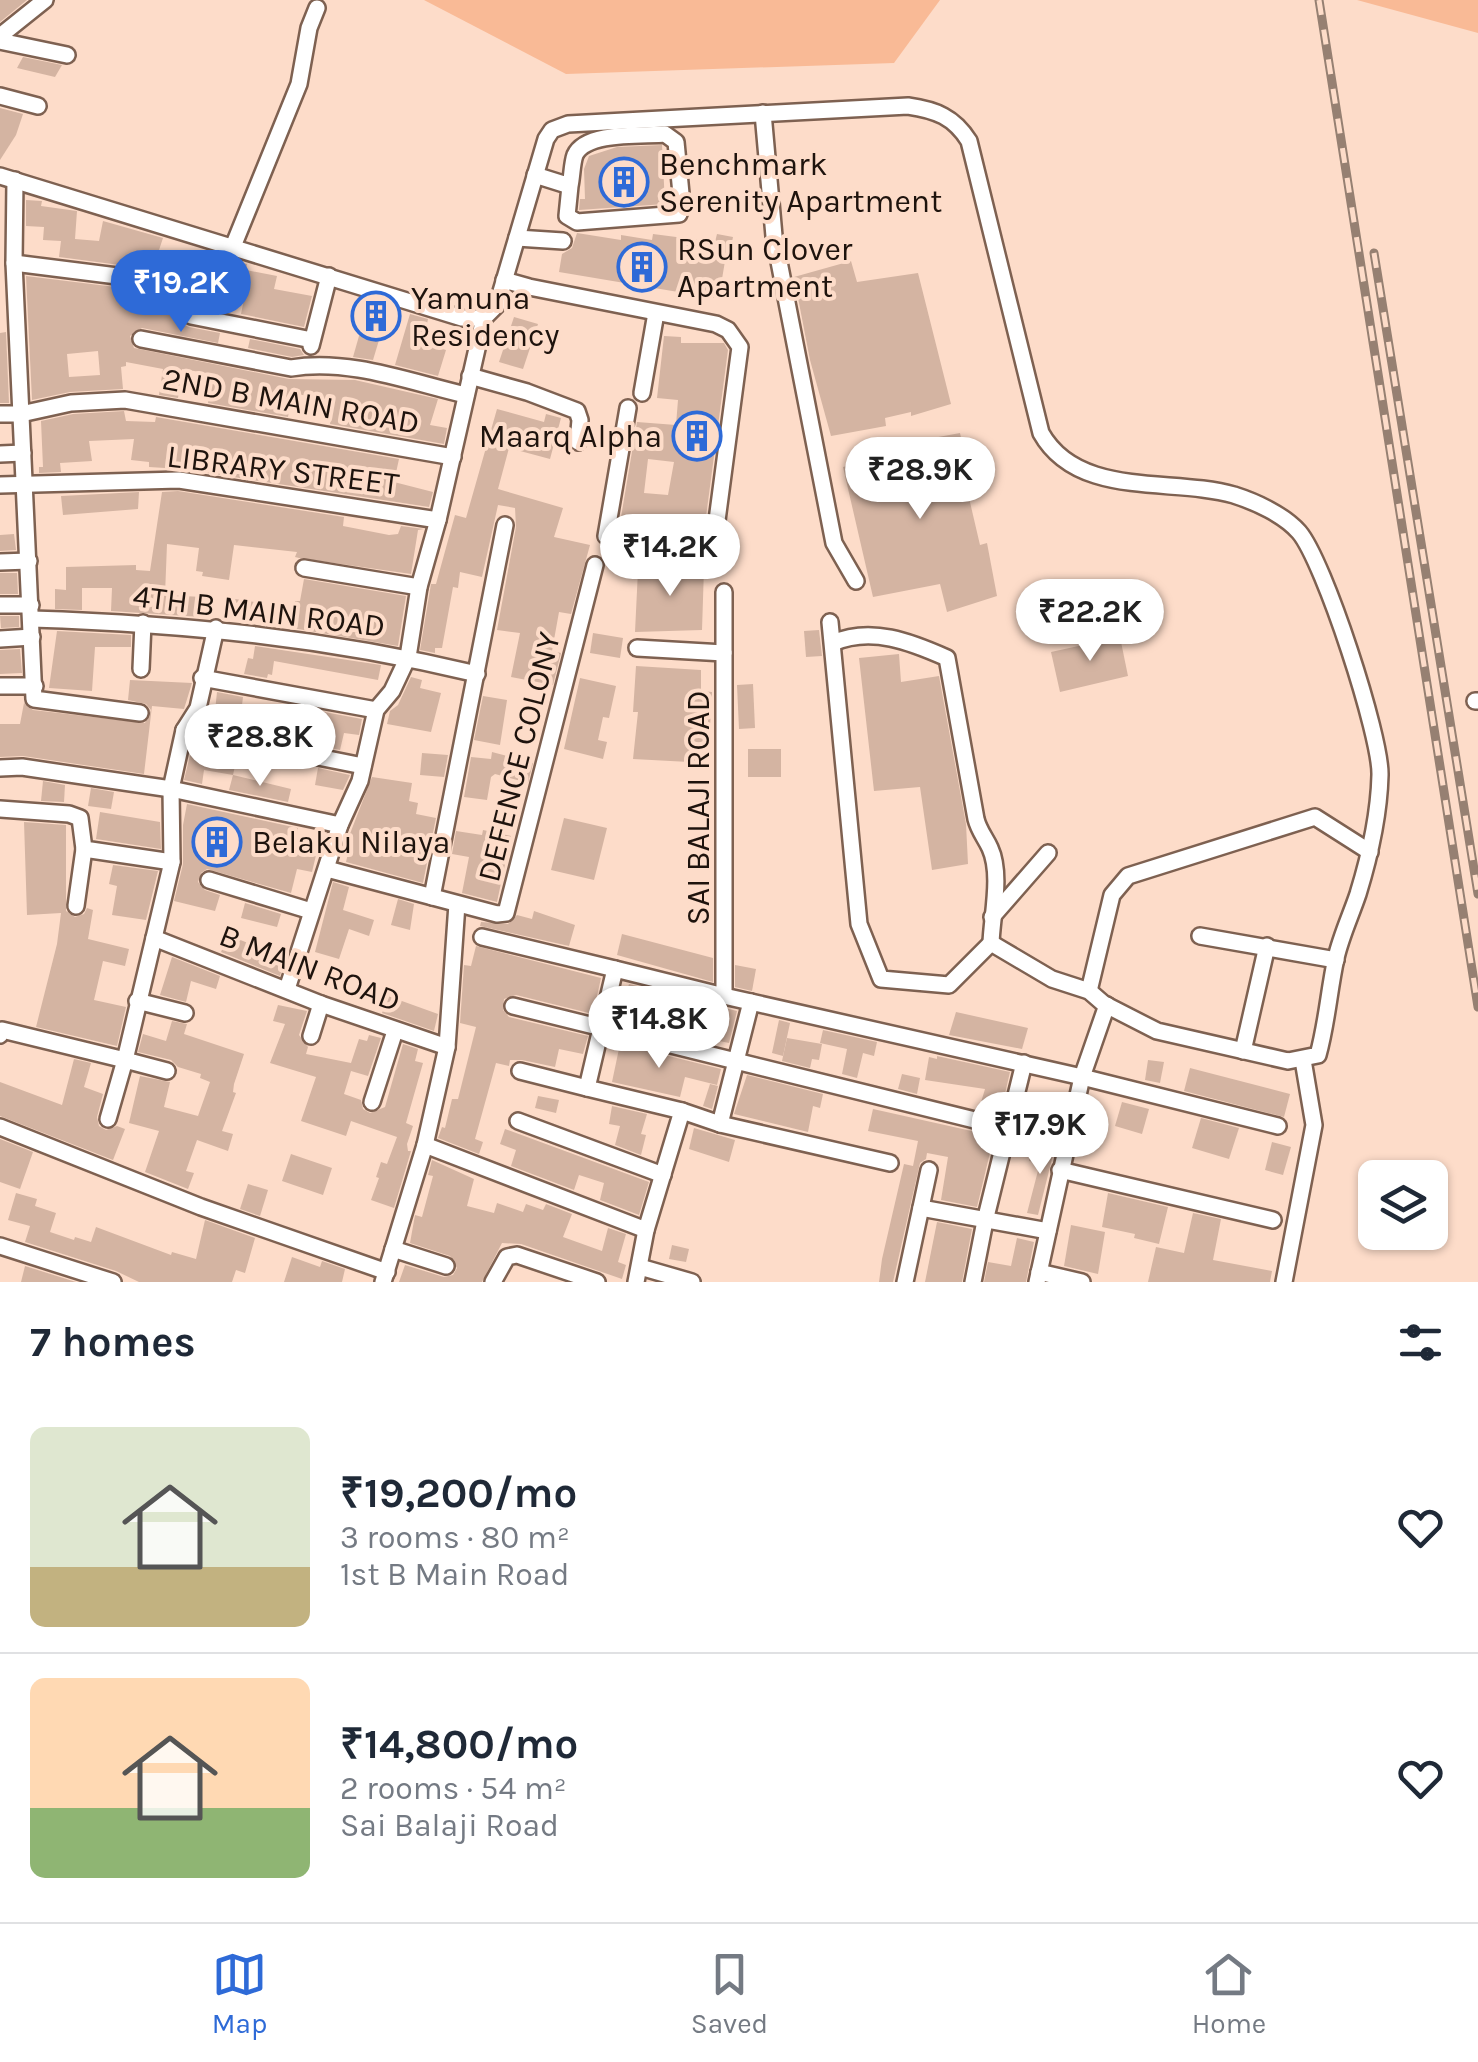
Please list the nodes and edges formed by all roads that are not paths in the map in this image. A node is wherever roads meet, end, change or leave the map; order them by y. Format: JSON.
{"nodes":[{"id":1,"x":45,"y":0,"type":"edge"},
{"id":2,"x":317,"y":8,"type":"dead end"},
{"id":3,"x":0,"y":38,"type":"edge"},
{"id":4,"x":67,"y":56,"type":"dead end"},
{"id":5,"x":0,"y":96,"type":"edge"},
{"id":6,"x":38,"y":106,"type":"dead end"},
{"id":7,"x":764,"y":112,"type":"junction"},
{"id":8,"x":535,"y":174,"type":"junction"},
{"id":9,"x":7,"y":178,"type":"edge"},
{"id":10,"x":570,"y":186,"type":"junction"},
{"id":11,"x":7,"y":218,"type":"edge"},
{"id":12,"x":516,"y":238,"type":"junction"},
{"id":13,"x":563,"y":241,"type":"dead end"},
{"id":14,"x":232,"y":248,"type":"junction"},
{"id":15,"x":14,"y":263,"type":"junction"},
{"id":16,"x":329,"y":276,"type":"junction"},
{"id":17,"x":133,"y":278,"type":"dead end"},
{"id":18,"x":504,"y":280,"type":"junction"},
{"id":19,"x":656,"y":312,"type":"junction"},
{"id":20,"x":191,"y":316,"type":"dead end"},
{"id":21,"x":484,"y":318,"type":"junction"},
{"id":22,"x":8,"y":329,"type":"edge"},
{"id":23,"x":141,"y":339,"type":"dead end"},
{"id":24,"x":312,"y":340,"type":"junction"},
{"id":25,"x":310,"y":364,"type":"junction"},
{"id":26,"x":470,"y":376,"type":"junction"},
{"id":27,"x":642,"y":393,"type":"dead end"},
{"id":28,"x":466,"y":396,"type":"junction"},
{"id":29,"x":628,"y":408,"type":"dead end"},
{"id":30,"x":0,"y":414,"type":"edge"},
{"id":31,"x":22,"y":414,"type":"junction"},
{"id":32,"x":578,"y":442,"type":"dead end"},
{"id":33,"x":0,"y":454,"type":"edge"},
{"id":34,"x":24,"y":454,"type":"junction"},
{"id":35,"x":453,"y":457,"type":"junction"},
{"id":36,"x":0,"y":485,"type":"edge"},
{"id":37,"x":25,"y":485,"type":"junction"},
{"id":38,"x":438,"y":520,"type":"junction"},
{"id":39,"x":506,"y":525,"type":"dead end"},
{"id":40,"x":29,"y":561,"type":"junction"},
{"id":41,"x":0,"y":562,"type":"edge"},
{"id":42,"x":595,"y":565,"type":"dead end"},
{"id":43,"x":304,"y":568,"type":"dead end"},
{"id":44,"x":856,"y":582,"type":"dead end"},
{"id":45,"x":418,"y":587,"type":"junction"},
{"id":46,"x":719,"y":597,"type":"dead end"},
{"id":47,"x":0,"y":606,"type":"edge"},
{"id":48,"x":31,"y":612,"type":"junction"},
{"id":49,"x":830,"y":622,"type":"dead end"},
{"id":50,"x":143,"y":624,"type":"junction"},
{"id":51,"x":216,"y":628,"type":"junction"},
{"id":52,"x":32,"y":636,"type":"junction"},
{"id":53,"x":0,"y":639,"type":"edge"},
{"id":54,"x":833,"y":643,"type":"junction"},
{"id":55,"x":638,"y":648,"type":"dead end"},
{"id":56,"x":724,"y":653,"type":"junction"},
{"id":57,"x":408,"y":657,"type":"junction"},
{"id":58,"x":141,"y":668,"type":"dead end"},
{"id":59,"x":477,"y":674,"type":"junction"},
{"id":60,"x":202,"y":678,"type":"junction"},
{"id":61,"x":0,"y":686,"type":"edge"},
{"id":62,"x":35,"y":686,"type":"junction"},
{"id":63,"x":376,"y":710,"type":"junction"},
{"id":64,"x":140,"y":713,"type":"dead end"},
{"id":65,"x":184,"y":730,"type":"junction"},
{"id":66,"x":364,"y":766,"type":"junction"},
{"id":67,"x":0,"y":768,"type":"edge"},
{"id":68,"x":171,"y":789,"type":"junction"},
{"id":69,"x":0,"y":812,"type":"edge"},
{"id":70,"x":340,"y":825,"type":"junction"},
{"id":71,"x":84,"y":849,"type":"junction"},
{"id":72,"x":1370,"y":852,"type":"junction"},
{"id":73,"x":1048,"y":853,"type":"dead end"},
{"id":74,"x":172,"y":862,"type":"junction"},
{"id":75,"x":327,"y":870,"type":"junction"},
{"id":76,"x":209,"y":880,"type":"dead end"},
{"id":77,"x":432,"y":897,"type":"junction"},
{"id":78,"x":457,"y":904,"type":"junction"},
{"id":79,"x":76,"y":906,"type":"dead end"},
{"id":80,"x":311,"y":911,"type":"junction"},
{"id":81,"x":992,"y":917,"type":"junction"},
{"id":82,"x":1200,"y":936,"type":"dead end"},
{"id":83,"x":482,"y":937,"type":"dead end"},
{"id":84,"x":154,"y":938,"type":"junction"},
{"id":85,"x":991,"y":943,"type":"junction"},
{"id":86,"x":1266,"y":946,"type":"junction"},
{"id":87,"x":1336,"y":960,"type":"junction"},
{"id":88,"x":615,"y":969,"type":"junction"},
{"id":89,"x":287,"y":989,"type":"junction"},
{"id":90,"x":1089,"y":992,"type":"junction"},
{"id":91,"x":724,"y":996,"type":"junction"},
{"id":92,"x":137,"y":1001,"type":"junction"},
{"id":93,"x":751,"y":1002,"type":"junction"},
{"id":94,"x":321,"y":1004,"type":"junction"},
{"id":95,"x":1107,"y":1005,"type":"junction"},
{"id":96,"x":513,"y":1006,"type":"dead end"},
{"id":97,"x":185,"y":1013,"type":"dead end"},
{"id":98,"x":602,"y":1027,"type":"junction"},
{"id":99,"x":395,"y":1031,"type":"junction"},
{"id":100,"x":0,"y":1036,"type":"edge"},
{"id":101,"x":311,"y":1036,"type":"dead end"},
{"id":102,"x":446,"y":1047,"type":"junction"},
{"id":103,"x":1243,"y":1051,"type":"junction"},
{"id":104,"x":125,"y":1060,"type":"junction"},
{"id":105,"x":1303,"y":1060,"type":"junction"},
{"id":106,"x":1024,"y":1063,"type":"junction"},
{"id":107,"x":738,"y":1064,"type":"junction"},
{"id":108,"x":166,"y":1070,"type":"dead end"},
{"id":109,"x":520,"y":1070,"type":"dead end"},
{"id":110,"x":1082,"y":1076,"type":"junction"},
{"id":111,"x":588,"y":1088,"type":"junction"},
{"id":112,"x":372,"y":1102,"type":"dead end"},
{"id":113,"x":682,"y":1111,"type":"junction"},
{"id":114,"x":108,"y":1119,"type":"dead end"},
{"id":115,"x":518,"y":1121,"type":"dead end"},
{"id":116,"x":720,"y":1124,"type":"junction"},
{"id":117,"x":1278,"y":1126,"type":"dead end"},
{"id":118,"x":0,"y":1127,"type":"edge"},
{"id":119,"x":1009,"y":1130,"type":"junction"},
{"id":120,"x":1068,"y":1143,"type":"junction"},
{"id":121,"x":424,"y":1145,"type":"junction"},
{"id":122,"x":890,"y":1162,"type":"dead end"},
{"id":123,"x":930,"y":1170,"type":"dead end"},
{"id":124,"x":1060,"y":1170,"type":"junction"},
{"id":125,"x":664,"y":1174,"type":"junction"},
{"id":126,"x":920,"y":1208,"type":"junction"},
{"id":127,"x":984,"y":1220,"type":"junction"},
{"id":128,"x":1273,"y":1220,"type":"dead end"},
{"id":129,"x":646,"y":1230,"type":"junction"},
{"id":130,"x":1048,"y":1231,"type":"junction"},
{"id":131,"x":0,"y":1248,"type":"edge"},
{"id":132,"x":393,"y":1250,"type":"junction"},
{"id":133,"x":446,"y":1266,"type":"dead end"},
{"id":134,"x":638,"y":1274,"type":"edge"},
{"id":135,"x":385,"y":1277,"type":"edge"},
{"id":136,"x":1038,"y":1277,"type":"edge"},
{"id":137,"x":113,"y":1282,"type":"edge"},
{"id":138,"x":492,"y":1282,"type":"edge"},
{"id":139,"x":597,"y":1282,"type":"edge"},
{"id":140,"x":692,"y":1282,"type":"edge"},
{"id":141,"x":905,"y":1282,"type":"edge"},
{"id":142,"x":973,"y":1282,"type":"edge"},
{"id":143,"x":1082,"y":1282,"type":"edge"},
{"id":144,"x":1284,"y":1282,"type":"edge"}],
"edges":[{"from":1,"to":3,"type":"street"},
{"from":2,"to":14,"type":"street"},
{"from":3,"to":4,"type":"street"},
{"from":5,"to":6,"type":"street"},
{"from":7,"to":8,"type":"street"},
{"from":7,"to":44,"type":"street"},
{"from":7,"to":72,"type":"street"},
{"from":8,"to":10,"type":"street"},
{"from":8,"to":12,"type":"street"},
{"from":9,"to":11,"type":"street"},
{"from":9,"to":14,"type":"street"},
{"from":10,"to":10,"type":"street"},
{"from":11,"to":15,"type":"street"},
{"from":12,"to":13,"type":"street"},
{"from":12,"to":18,"type":"street"},
{"from":14,"to":16,"type":"street"},
{"from":15,"to":17,"type":"street"},
{"from":15,"to":22,"type":"street"},
{"from":16,"to":21,"type":"street"},
{"from":16,"to":24,"type":"street"},
{"from":18,"to":19,"type":"street"},
{"from":18,"to":21,"type":"street"},
{"from":19,"to":27,"type":"street"},
{"from":19,"to":29,"type":"street"},
{"from":20,"to":24,"type":"street"},
{"from":21,"to":26,"type":"street"},
{"from":22,"to":31,"type":"street"},
{"from":23,"to":25,"type":"street"},
{"from":24,"to":25,"type":"street"},
{"from":25,"to":28,"type":"street"},
{"from":26,"to":28,"type":"street"},
{"from":26,"to":32,"type":"street"},
{"from":28,"to":35,"type":"street"},
{"from":30,"to":31,"type":"street","name":"2ND B MAIN ROAD"},
{"from":31,"to":34,"type":"street"},
{"from":31,"to":35,"type":"street","name":"2ND B MAIN ROAD"},
{"from":33,"to":34,"type":"street"},
{"from":34,"to":37,"type":"street"},
{"from":35,"to":38,"type":"street"},
{"from":36,"to":37,"type":"street","name":"LIBRARY STREET"},
{"from":37,"to":38,"type":"street","name":"LIBRARY STREET"},
{"from":37,"to":40,"type":"street"},
{"from":38,"to":45,"type":"street"},
{"from":39,"to":59,"type":"street"},
{"from":40,"to":41,"type":"street"},
{"from":40,"to":48,"type":"street"},
{"from":42,"to":78,"type":"street","name":"DEFENCE COLONY"},
{"from":43,"to":45,"type":"street"},
{"from":45,"to":57,"type":"street"},
{"from":46,"to":56,"type":"street","name":"SAI BALAJI ROAD"},
{"from":47,"to":48,"type":"street","name":"4TH B MAIN ROAD"},
{"from":48,"to":50,"type":"street","name":"4TH B MAIN ROAD"},
{"from":48,"to":52,"type":"street"},
{"from":49,"to":54,"type":"street"},
{"from":50,"to":51,"type":"street","name":"4TH B MAIN ROAD"},
{"from":50,"to":58,"type":"street"},
{"from":51,"to":57,"type":"street","name":"4TH B MAIN ROAD"},
{"from":51,"to":60,"type":"street"},
{"from":52,"to":53,"type":"street"},
{"from":52,"to":62,"type":"street"},
{"from":54,"to":81,"type":"street"},
{"from":54,"to":85,"type":"street"},
{"from":55,"to":56,"type":"street"},
{"from":56,"to":91,"type":"street","name":"SAI BALAJI ROAD"},
{"from":57,"to":59,"type":"street","name":"4TH B MAIN ROAD"},
{"from":57,"to":63,"type":"street"},
{"from":59,"to":77,"type":"street"},
{"from":60,"to":63,"type":"street"},
{"from":60,"to":65,"type":"street"},
{"from":61,"to":62,"type":"street"},
{"from":62,"to":64,"type":"street"},
{"from":63,"to":66,"type":"street"},
{"from":65,"to":66,"type":"street"},
{"from":65,"to":68,"type":"street"},
{"from":66,"to":70,"type":"street"},
{"from":67,"to":68,"type":"street"},
{"from":68,"to":70,"type":"street"},
{"from":68,"to":74,"type":"street"},
{"from":69,"to":71,"type":"street"},
{"from":70,"to":75,"type":"street"},
{"from":71,"to":74,"type":"street"},
{"from":71,"to":79,"type":"street"},
{"from":72,"to":87,"type":"street"},
{"from":72,"to":90,"type":"street"},
{"from":73,"to":81,"type":"street"},
{"from":74,"to":84,"type":"street"},
{"from":75,"to":77,"type":"street","name":"DEFENCE COLONY"},
{"from":75,"to":80,"type":"street"},
{"from":76,"to":80,"type":"street"},
{"from":77,"to":78,"type":"street","name":"DEFENCE COLONY"},
{"from":78,"to":102,"type":"street"},
{"from":80,"to":89,"type":"street"},
{"from":81,"to":85,"type":"street"},
{"from":82,"to":86,"type":"street"},
{"from":83,"to":88,"type":"street"},
{"from":84,"to":89,"type":"street","name":"B MAIN ROAD"},
{"from":84,"to":92,"type":"street"},
{"from":85,"to":90,"type":"street"},
{"from":86,"to":87,"type":"street"},
{"from":86,"to":103,"type":"street"},
{"from":87,"to":105,"type":"street"},
{"from":88,"to":91,"type":"street"},
{"from":88,"to":98,"type":"street"},
{"from":89,"to":94,"type":"street","name":"B MAIN ROAD"},
{"from":90,"to":95,"type":"street"},
{"from":91,"to":93,"type":"street"},
{"from":92,"to":97,"type":"street"},
{"from":92,"to":104,"type":"street"},
{"from":93,"to":106,"type":"street"},
{"from":93,"to":107,"type":"street"},
{"from":94,"to":99,"type":"street","name":"B MAIN ROAD"},
{"from":94,"to":101,"type":"street"},
{"from":95,"to":103,"type":"street"},
{"from":95,"to":110,"type":"street"},
{"from":96,"to":98,"type":"street"},
{"from":98,"to":107,"type":"street"},
{"from":98,"to":111,"type":"street"},
{"from":99,"to":102,"type":"street","name":"B MAIN ROAD"},
{"from":99,"to":112,"type":"street"},
{"from":100,"to":104,"type":"street"},
{"from":102,"to":121,"type":"street"},
{"from":103,"to":105,"type":"street"},
{"from":104,"to":108,"type":"street"},
{"from":104,"to":114,"type":"street"},
{"from":105,"to":144,"type":"street"},
{"from":106,"to":110,"type":"street"},
{"from":106,"to":119,"type":"street"},
{"from":107,"to":116,"type":"street"},
{"from":107,"to":119,"type":"street"},
{"from":109,"to":111,"type":"street"},
{"from":110,"to":117,"type":"street"},
{"from":110,"to":120,"type":"street"},
{"from":111,"to":113,"type":"street"},
{"from":113,"to":116,"type":"street"},
{"from":113,"to":125,"type":"street"},
{"from":115,"to":125,"type":"street"},
{"from":116,"to":122,"type":"street"},
{"from":118,"to":135,"type":"street"},
{"from":119,"to":120,"type":"street"},
{"from":119,"to":127,"type":"street"},
{"from":120,"to":124,"type":"street"},
{"from":121,"to":129,"type":"street"},
{"from":121,"to":132,"type":"street"},
{"from":123,"to":126,"type":"street"},
{"from":124,"to":128,"type":"street"},
{"from":124,"to":130,"type":"street"},
{"from":125,"to":129,"type":"street"},
{"from":126,"to":127,"type":"street"},
{"from":126,"to":141,"type":"street"},
{"from":127,"to":130,"type":"street"},
{"from":127,"to":142,"type":"street"},
{"from":129,"to":134,"type":"street"},
{"from":130,"to":136,"type":"street"},
{"from":131,"to":137,"type":"street"},
{"from":132,"to":133,"type":"street"},
{"from":132,"to":135,"type":"street"},
{"from":134,"to":140,"type":"street"},
{"from":136,"to":143,"type":"street"},
{"from":138,"to":139,"type":"street"}]}
